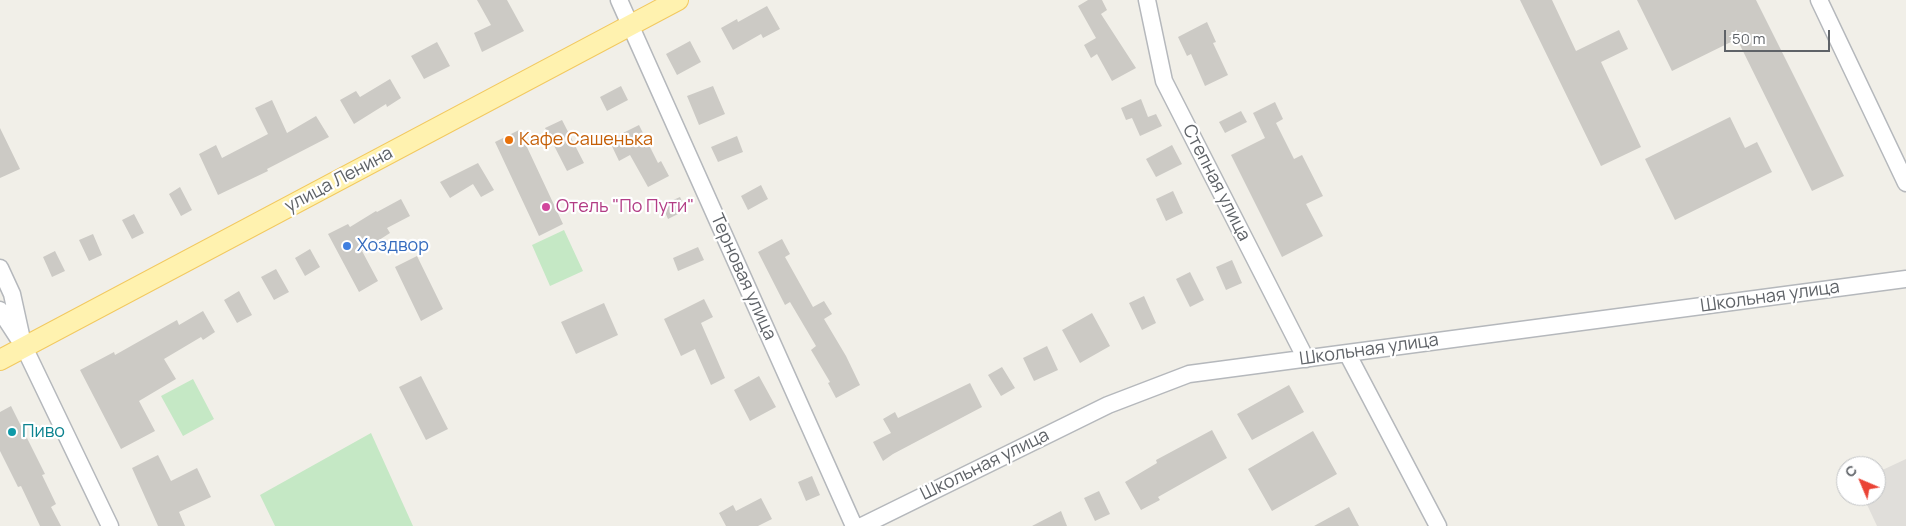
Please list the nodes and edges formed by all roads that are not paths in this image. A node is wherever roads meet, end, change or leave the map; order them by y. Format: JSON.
{"nodes":[{"id":1,"x":619,"y":0,"type":"edge"},
{"id":2,"x":678,"y":0,"type":"edge"},
{"id":3,"x":1147,"y":0,"type":"edge"},
{"id":4,"x":1818,"y":0,"type":"edge"},
{"id":5,"x":631,"y":25,"type":"junction"},
{"id":6,"x":1906,"y":183,"type":"edge"},
{"id":7,"x":0,"y":268,"type":"edge"},
{"id":8,"x":1906,"y":279,"type":"edge"},
{"id":9,"x":0,"y":310,"type":"edge"},
{"id":10,"x":24,"y":347,"type":"junction"},
{"id":11,"x":1347,"y":353,"type":"junction"},
{"id":12,"x":1306,"y":358,"type":"junction"},
{"id":13,"x":0,"y":360,"type":"edge"},
{"id":14,"x":110,"y":526,"type":"edge"},
{"id":15,"x":854,"y":526,"type":"edge"},
{"id":16,"x":862,"y":526,"type":"edge"},
{"id":17,"x":1438,"y":526,"type":"edge"}],
"edges":[{"from":1,"to":5,"type":"street","name":"Терновая улица"},
{"from":2,"to":5,"type":"main road","name":"улица Ленина"},
{"from":3,"to":12,"type":"street","name":"Степная улица"},
{"from":4,"to":6,"type":"street"},
{"from":5,"to":10,"type":"main road","name":"улица Ленина"},
{"from":5,"to":15,"type":"street","name":"Терновая улица"},
{"from":7,"to":10,"type":"street"},
{"from":8,"to":11,"type":"street","name":"Школьная улица"},
{"from":9,"to":10,"type":"street"},
{"from":10,"to":13,"type":"main road","name":"улица Ленина"},
{"from":10,"to":14,"type":"street"},
{"from":11,"to":12,"type":"street","name":"Школьная улица"},
{"from":11,"to":17,"type":"street"},
{"from":12,"to":16,"type":"street","name":"Школьная улица"}]}
